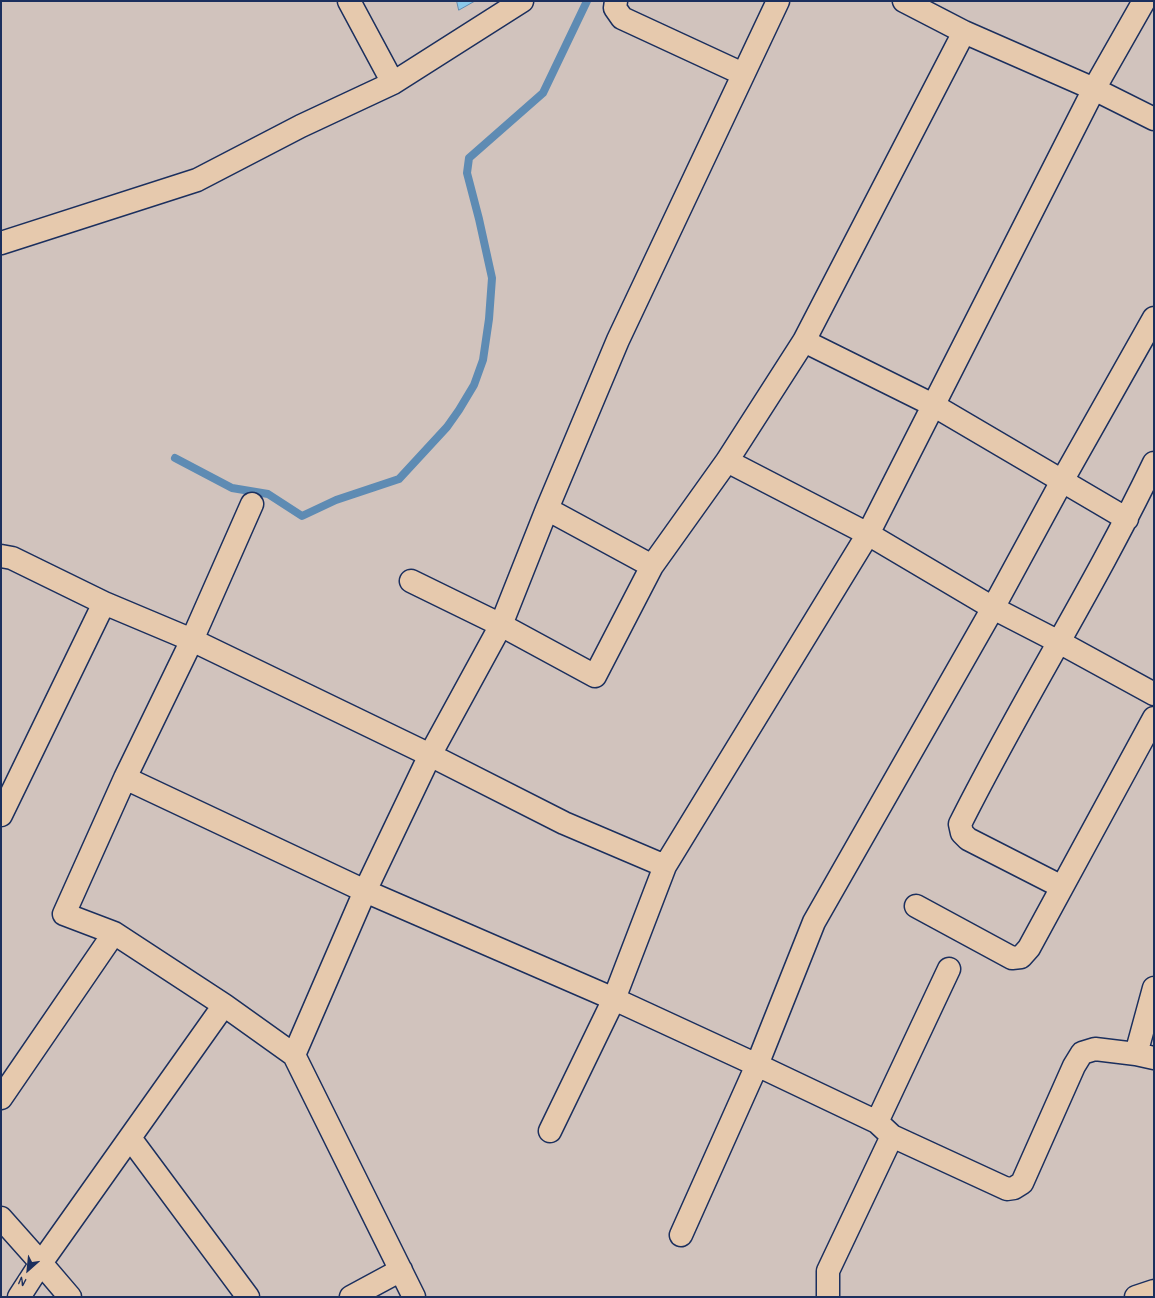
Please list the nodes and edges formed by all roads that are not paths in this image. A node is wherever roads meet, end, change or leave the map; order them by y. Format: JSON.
{"nodes":[{"id":1,"x":349,"y":1,"type":"edge"},
{"id":2,"x":522,"y":1,"type":"edge"},
{"id":3,"x":616,"y":1,"type":"edge"},
{"id":4,"x":778,"y":1,"type":"edge"},
{"id":5,"x":904,"y":1,"type":"edge"},
{"id":6,"x":1144,"y":1,"type":"edge"},
{"id":7,"x":964,"y":32,"type":"junction"},
{"id":8,"x":743,"y":74,"type":"junction"},
{"id":9,"x":393,"y":83,"type":"junction"},
{"id":10,"x":1094,"y":89,"type":"junction"},
{"id":11,"x":1154,"y":118,"type":"edge"},
{"id":12,"x":1,"y":243,"type":"edge"},
{"id":13,"x":1154,"y":318,"type":"edge"},
{"id":14,"x":804,"y":341,"type":"junction"},
{"id":15,"x":933,"y":405,"type":"junction"},
{"id":16,"x":727,"y":461,"type":"junction"},
{"id":17,"x":1154,"y":463,"type":"edge"},
{"id":18,"x":1062,"y":480,"type":"junction"},
{"id":19,"x":252,"y":504,"type":"dead end"},
{"id":20,"x":547,"y":509,"type":"junction"},
{"id":21,"x":1127,"y":519,"type":"junction"},
{"id":22,"x":868,"y":534,"type":"junction"},
{"id":23,"x":1,"y":556,"type":"edge"},
{"id":24,"x":652,"y":566,"type":"junction"},
{"id":25,"x":411,"y":581,"type":"dead end"},
{"id":26,"x":104,"y":603,"type":"junction"},
{"id":27,"x":993,"y":608,"type":"junction"},
{"id":28,"x":501,"y":625,"type":"junction"},
{"id":29,"x":192,"y":640,"type":"junction"},
{"id":30,"x":1059,"y":642,"type":"junction"},
{"id":31,"x":1154,"y":694,"type":"edge"},
{"id":32,"x":1154,"y":718,"type":"edge"},
{"id":33,"x":430,"y":755,"type":"junction"},
{"id":34,"x":124,"y":778,"type":"junction"},
{"id":35,"x":1,"y":815,"type":"edge"},
{"id":36,"x":665,"y":866,"type":"junction"},
{"id":37,"x":1062,"y":887,"type":"junction"},
{"id":38,"x":365,"y":891,"type":"junction"},
{"id":39,"x":916,"y":906,"type":"dead end"},
{"id":40,"x":114,"y":933,"type":"junction"},
{"id":41,"x":949,"y":969,"type":"dead end"},
{"id":42,"x":1154,"y":988,"type":"edge"},
{"id":43,"x":614,"y":999,"type":"junction"},
{"id":44,"x":224,"y":1005,"type":"junction"},
{"id":45,"x":294,"y":1056,"type":"junction"},
{"id":46,"x":1145,"y":1056,"type":"edge"},
{"id":47,"x":757,"y":1065,"type":"junction"},
{"id":48,"x":1,"y":1098,"type":"edge"},
{"id":49,"x":884,"y":1129,"type":"junction"},
{"id":50,"x":550,"y":1131,"type":"dead end"},
{"id":51,"x":130,"y":1138,"type":"junction"},
{"id":52,"x":1,"y":1218,"type":"edge"},
{"id":53,"x":680,"y":1235,"type":"dead end"},
{"id":54,"x":41,"y":1263,"type":"junction"},
{"id":55,"x":401,"y":1270,"type":"junction"},
{"id":56,"x":1154,"y":1291,"type":"edge"},
{"id":57,"x":19,"y":1297,"type":"edge"},
{"id":58,"x":70,"y":1297,"type":"edge"},
{"id":59,"x":248,"y":1297,"type":"edge"},
{"id":60,"x":351,"y":1297,"type":"edge"},
{"id":61,"x":414,"y":1297,"type":"edge"},
{"id":62,"x":828,"y":1297,"type":"edge"},
{"id":63,"x":1136,"y":1297,"type":"edge"}],
"edges":[{"from":1,"to":9,"type":"street"},
{"from":2,"to":9,"type":"street"},
{"from":3,"to":8,"type":"street"},
{"from":4,"to":8,"type":"street"},
{"from":5,"to":7,"type":"street"},
{"from":6,"to":10,"type":"street"},
{"from":7,"to":10,"type":"street"},
{"from":7,"to":14,"type":"street"},
{"from":8,"to":20,"type":"street"},
{"from":9,"to":12,"type":"street"},
{"from":10,"to":11,"type":"street"},
{"from":10,"to":15,"type":"street"},
{"from":13,"to":18,"type":"street"},
{"from":14,"to":15,"type":"street"},
{"from":14,"to":16,"type":"street"},
{"from":15,"to":18,"type":"street"},
{"from":15,"to":22,"type":"street"},
{"from":16,"to":22,"type":"street"},
{"from":16,"to":24,"type":"street"},
{"from":17,"to":21,"type":"street"},
{"from":18,"to":21,"type":"street"},
{"from":18,"to":27,"type":"street"},
{"from":19,"to":29,"type":"street"},
{"from":20,"to":24,"type":"street"},
{"from":20,"to":28,"type":"street"},
{"from":21,"to":30,"type":"street"},
{"from":22,"to":27,"type":"street"},
{"from":22,"to":36,"type":"street"},
{"from":23,"to":26,"type":"street"},
{"from":24,"to":28,"type":"street"},
{"from":25,"to":28,"type":"street"},
{"from":26,"to":29,"type":"street"},
{"from":26,"to":35,"type":"street"},
{"from":27,"to":30,"type":"street"},
{"from":27,"to":47,"type":"street"},
{"from":28,"to":33,"type":"street"},
{"from":29,"to":33,"type":"street"},
{"from":29,"to":34,"type":"street"},
{"from":30,"to":31,"type":"street"},
{"from":30,"to":37,"type":"street"},
{"from":32,"to":37,"type":"street"},
{"from":33,"to":36,"type":"street"},
{"from":33,"to":38,"type":"street"},
{"from":34,"to":38,"type":"street"},
{"from":34,"to":40,"type":"street"},
{"from":36,"to":43,"type":"street"},
{"from":37,"to":39,"type":"street"},
{"from":38,"to":43,"type":"street"},
{"from":38,"to":45,"type":"street"},
{"from":40,"to":44,"type":"street"},
{"from":40,"to":48,"type":"street"},
{"from":41,"to":49,"type":"street"},
{"from":42,"to":46,"type":"street"},
{"from":43,"to":47,"type":"street"},
{"from":43,"to":50,"type":"street"},
{"from":44,"to":45,"type":"street"},
{"from":44,"to":51,"type":"street"},
{"from":45,"to":55,"type":"street"},
{"from":46,"to":49,"type":"street"},
{"from":47,"to":49,"type":"street"},
{"from":47,"to":53,"type":"street"},
{"from":49,"to":62,"type":"street"},
{"from":51,"to":54,"type":"street"},
{"from":51,"to":59,"type":"street"},
{"from":52,"to":54,"type":"street"},
{"from":54,"to":57,"type":"street"},
{"from":54,"to":58,"type":"street"},
{"from":55,"to":60,"type":"street"},
{"from":55,"to":61,"type":"street"},
{"from":56,"to":63,"type":"street"}]}
